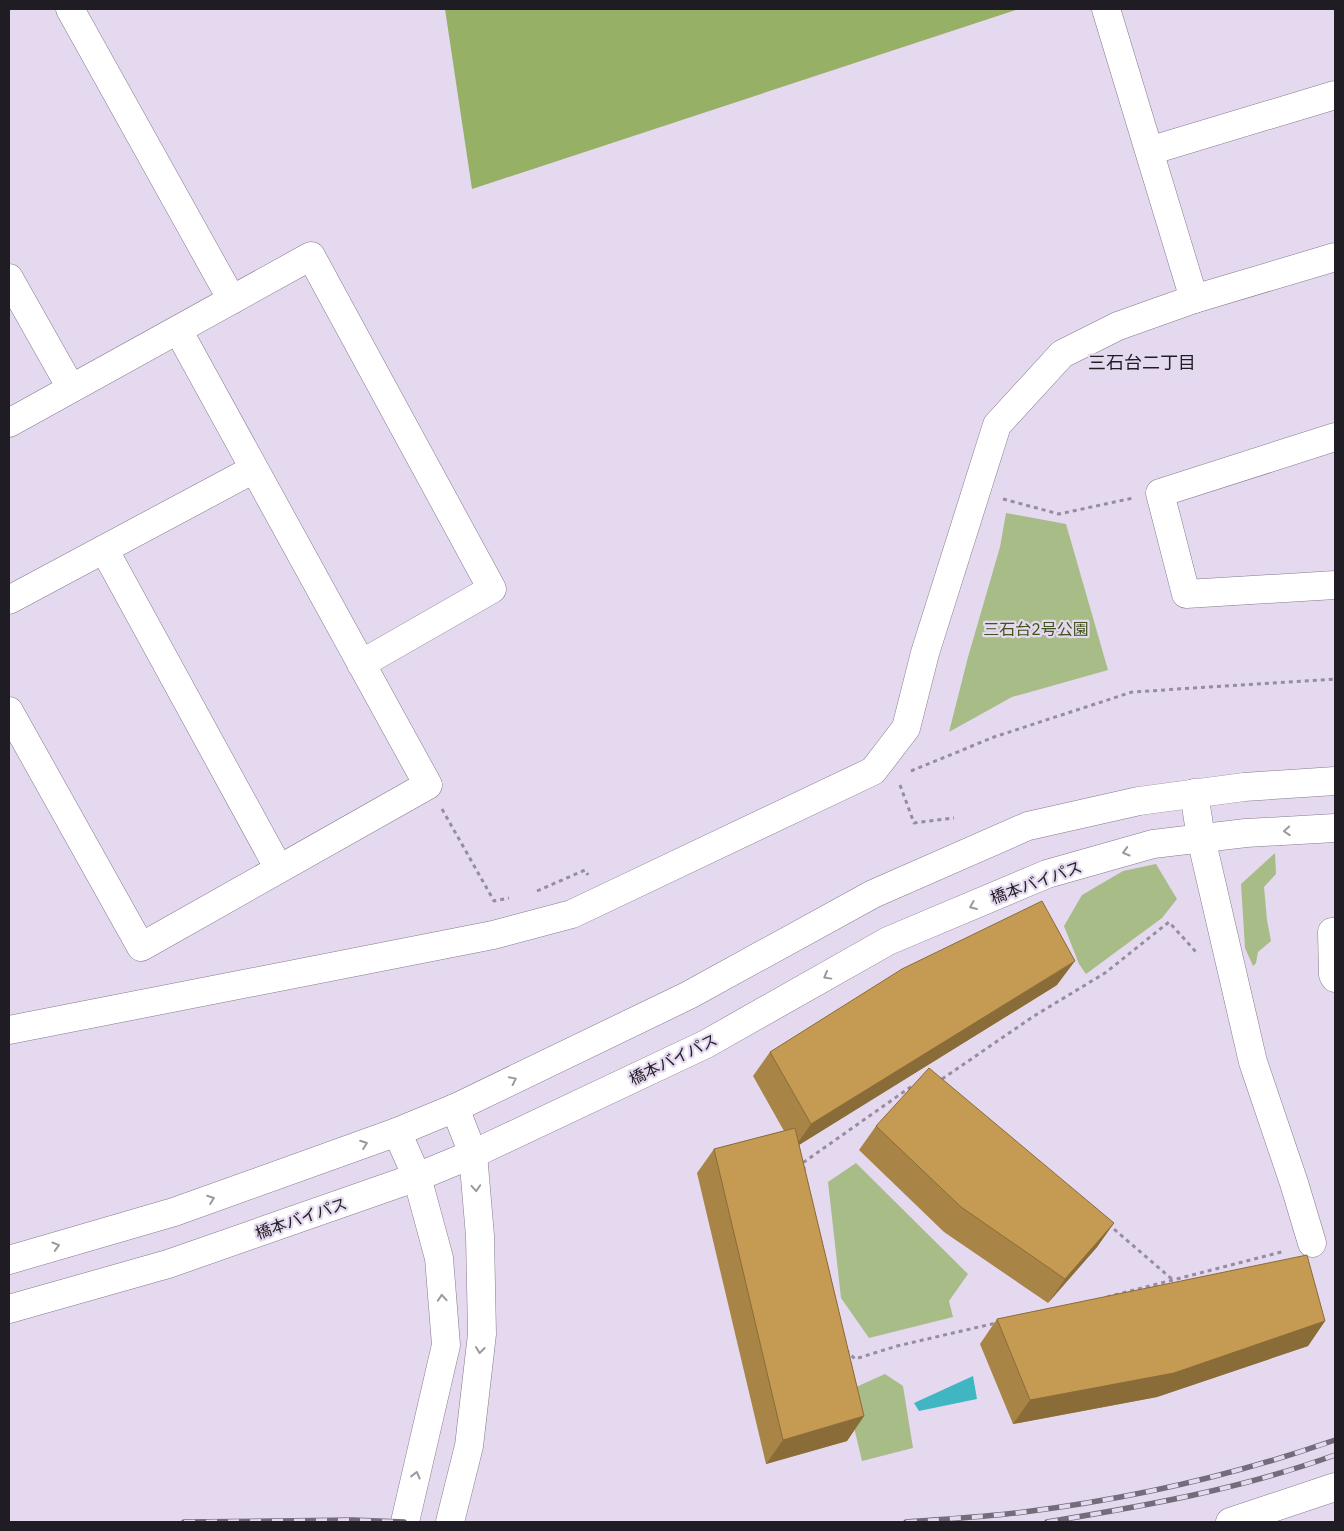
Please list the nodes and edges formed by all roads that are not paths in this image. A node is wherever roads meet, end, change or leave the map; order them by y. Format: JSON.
{"nodes":[{"id":1,"x":70,"y":9,"type":"edge"},
{"id":2,"x":1106,"y":9,"type":"edge"},
{"id":3,"x":1335,"y":94,"type":"edge"},
{"id":4,"x":1149,"y":151,"type":"junction"},
{"id":5,"x":1335,"y":256,"type":"edge"},
{"id":6,"x":9,"y":278,"type":"edge"},
{"id":7,"x":1194,"y":299,"type":"junction"},
{"id":8,"x":232,"y":300,"type":"junction"},
{"id":9,"x":178,"y":330,"type":"junction"},
{"id":10,"x":71,"y":388,"type":"junction"},
{"id":11,"x":9,"y":422,"type":"edge"},
{"id":12,"x":1335,"y":437,"type":"edge"},
{"id":13,"x":254,"y":468,"type":"junction"},
{"id":14,"x":104,"y":549,"type":"junction"},
{"id":15,"x":1335,"y":585,"type":"edge"},
{"id":16,"x":9,"y":600,"type":"edge"},
{"id":17,"x":361,"y":664,"type":"junction"},
{"id":18,"x":9,"y":711,"type":"edge"},
{"id":19,"x":1335,"y":781,"type":"edge"},
{"id":20,"x":1194,"y":793,"type":"junction"},
{"id":21,"x":1335,"y":828,"type":"edge"},
{"id":22,"x":1201,"y":838,"type":"junction"},
{"id":23,"x":279,"y":869,"type":"junction"},
{"id":24,"x":1335,"y":932,"type":"edge"},
{"id":25,"x":1335,"y":978,"type":"edge"},
{"id":26,"x":9,"y":1030,"type":"edge"},
{"id":27,"x":455,"y":1108,"type":"junction"},
{"id":28,"x":398,"y":1132,"type":"junction"},
{"id":29,"x":474,"y":1154,"type":"junction"},
{"id":30,"x":417,"y":1177,"type":"junction"},
{"id":31,"x":1312,"y":1243,"type":"road end"},
{"id":32,"x":9,"y":1260,"type":"edge"},
{"id":33,"x":9,"y":1309,"type":"edge"},
{"id":34,"x":1335,"y":1487,"type":"edge"},
{"id":35,"x":405,"y":1522,"type":"edge"},
{"id":36,"x":450,"y":1522,"type":"edge"},
{"id":37,"x":1230,"y":1522,"type":"edge"}],
"edges":[{"from":1,"to":8,"type":"main road"},
{"from":2,"to":4,"type":"main road"},
{"from":3,"to":4,"type":"main road"},
{"from":4,"to":7,"type":"main road"},
{"from":5,"to":7,"type":"main road"},
{"from":6,"to":10,"type":"main road"},
{"from":7,"to":26,"type":"main road"},
{"from":8,"to":9,"type":"main road"},
{"from":8,"to":17,"type":"main road"},
{"from":9,"to":10,"type":"main road"},
{"from":9,"to":13,"type":"main road"},
{"from":10,"to":11,"type":"main road"},
{"from":12,"to":15,"type":"main road"},
{"from":13,"to":14,"type":"main road"},
{"from":13,"to":17,"type":"main road"},
{"from":14,"to":16,"type":"main road"},
{"from":14,"to":23,"type":"main road"},
{"from":17,"to":23,"type":"main road"},
{"from":18,"to":23,"type":"main road"},
{"from":19,"to":20,"type":"main road"},
{"from":20,"to":22,"type":"main road"},
{"from":27,"to":20,"type":"main road","one_way":true},
{"from":21,"to":22,"type":"main road","name":"橋本バイパス","one_way":true},
{"from":22,"to":29,"type":"main road","name":"橋本バイパス","one_way":true},
{"from":22,"to":31,"type":"main road"},
{"from":24,"to":25,"type":"main road"},
{"from":27,"to":28,"type":"main road"},
{"from":27,"to":29,"type":"main road"},
{"from":28,"to":30,"type":"main road"},
{"from":32,"to":28,"type":"main road","one_way":true},
{"from":29,"to":30,"type":"main road","name":"橋本バイパス"},
{"from":29,"to":36,"type":"main road","one_way":true},
{"from":30,"to":33,"type":"main road","name":"橋本バイパス"},
{"from":35,"to":30,"type":"main road","one_way":true},
{"from":34,"to":37,"type":"main road"}]}
